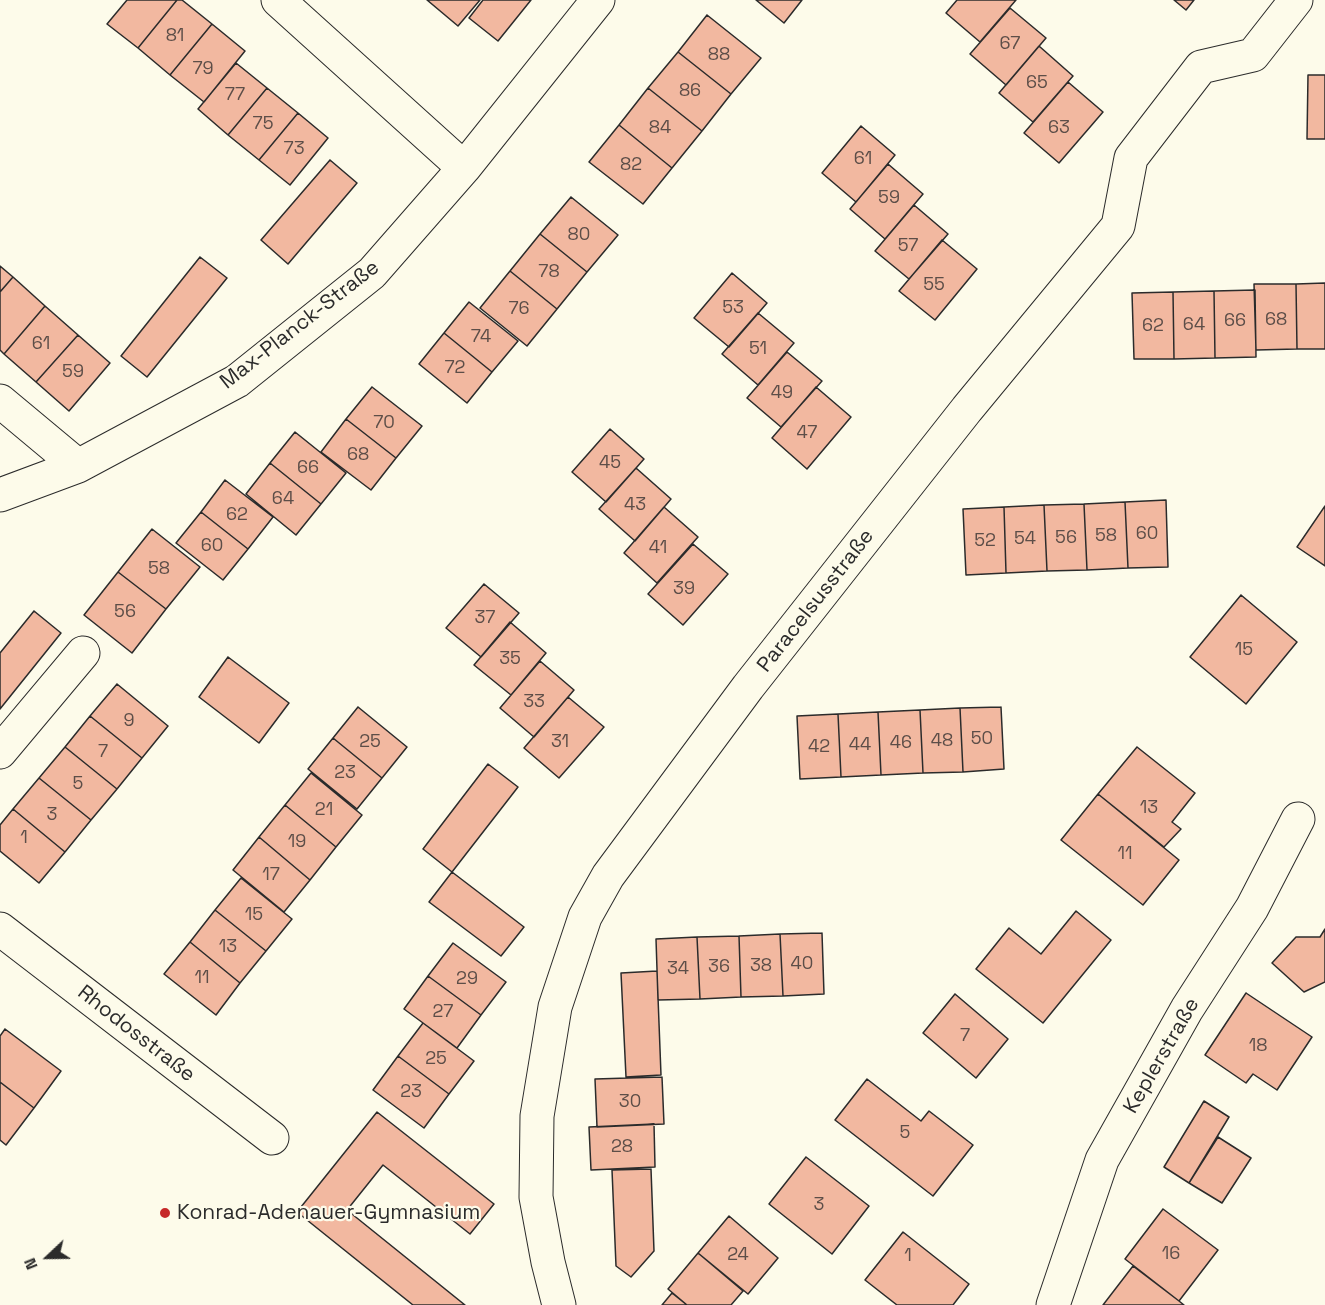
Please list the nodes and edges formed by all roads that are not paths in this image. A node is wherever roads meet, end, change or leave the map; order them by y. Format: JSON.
{"nodes":[{"id":1,"x":278,"y":0,"type":"edge"},
{"id":2,"x":598,"y":0,"type":"edge"},
{"id":3,"x":1296,"y":0,"type":"edge"},
{"id":4,"x":464,"y":168,"type":"junction"},
{"id":5,"x":0,"y":401,"type":"edge"},
{"id":6,"x":78,"y":466,"type":"junction"},
{"id":7,"x":0,"y":495,"type":"edge"},
{"id":8,"x":83,"y":653,"type":"dead end"},
{"id":9,"x":0,"y":752,"type":"edge"},
{"id":10,"x":1298,"y":819,"type":"dead end"},
{"id":11,"x":0,"y":929,"type":"edge"},
{"id":12,"x":272,"y":1138,"type":"dead end"},
{"id":13,"x":559,"y":1305,"type":"edge"},
{"id":14,"x":1053,"y":1305,"type":"edge"}],
"edges":[{"from":1,"to":4,"type":"street"},
{"from":2,"to":4,"type":"street","name":"Max-Planck-Straße"},
{"from":3,"to":13,"type":"street","name":"Paracelsusstraße"},
{"from":4,"to":6,"type":"street","name":"Max-Planck-Straße"},
{"from":5,"to":6,"type":"street"},
{"from":6,"to":7,"type":"street","name":"Max-Planck-Straße"},
{"from":8,"to":9,"type":"street"},
{"from":10,"to":14,"type":"street","name":"Keplerstraße"},
{"from":11,"to":12,"type":"street","name":"Rhodosstraße"}]}
